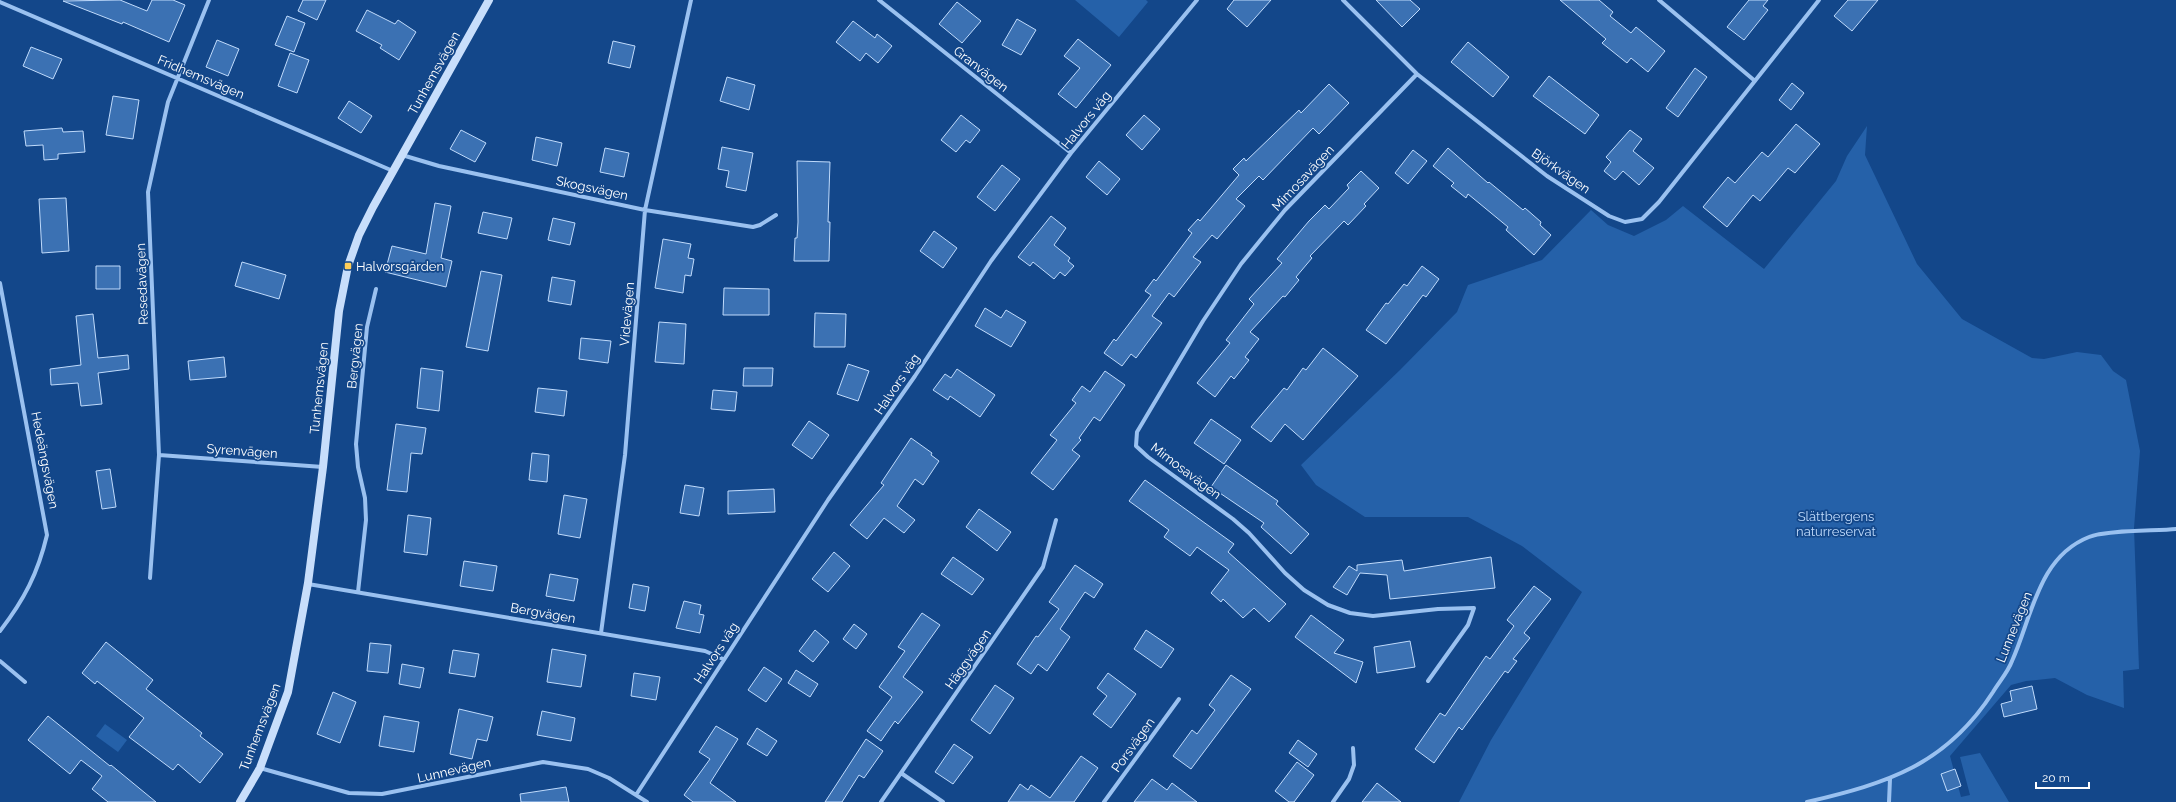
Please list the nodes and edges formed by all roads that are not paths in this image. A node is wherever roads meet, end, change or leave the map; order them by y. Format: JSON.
{"nodes":[{"id":1,"x":209,"y":0,"type":"edge"},
{"id":2,"x":489,"y":0,"type":"edge"},
{"id":3,"x":691,"y":0,"type":"edge"},
{"id":4,"x":879,"y":0,"type":"edge"},
{"id":5,"x":1197,"y":0,"type":"edge"},
{"id":6,"x":1343,"y":0,"type":"edge"},
{"id":7,"x":1659,"y":0,"type":"edge"},
{"id":8,"x":1819,"y":0,"type":"edge"},
{"id":9,"x":0,"y":2,"type":"edge"},
{"id":10,"x":1417,"y":74,"type":"junction"},
{"id":11,"x":177,"y":78,"type":"junction"},
{"id":12,"x":1755,"y":81,"type":"junction"},
{"id":13,"x":1071,"y":153,"type":"junction"},
{"id":14,"x":402,"y":155,"type":"junction"},
{"id":15,"x":394,"y":171,"type":"junction"},
{"id":16,"x":645,"y":210,"type":"junction"},
{"id":17,"x":776,"y":215,"type":"dead end"},
{"id":18,"x":0,"y":283,"type":"edge"},
{"id":19,"x":376,"y":289,"type":"dead end"},
{"id":20,"x":159,"y":455,"type":"junction"},
{"id":21,"x":323,"y":467,"type":"junction"},
{"id":22,"x":1056,"y":520,"type":"dead end"},
{"id":23,"x":2176,"y":530,"type":"edge"},
{"id":24,"x":150,"y":578,"type":"dead end"},
{"id":25,"x":308,"y":583,"type":"junction"},
{"id":26,"x":358,"y":592,"type":"junction"},
{"id":27,"x":0,"y":631,"type":"edge"},
{"id":28,"x":601,"y":633,"type":"junction"},
{"id":29,"x":724,"y":660,"type":"junction"},
{"id":30,"x":0,"y":661,"type":"edge"},
{"id":31,"x":1428,"y":681,"type":"dead end"},
{"id":32,"x":25,"y":682,"type":"dead end"},
{"id":33,"x":1179,"y":699,"type":"dead end"},
{"id":34,"x":1353,"y":748,"type":"dead end"},
{"id":35,"x":260,"y":768,"type":"junction"},
{"id":36,"x":902,"y":773,"type":"junction"},
{"id":37,"x":1890,"y":779,"type":"junction"},
{"id":38,"x":636,"y":795,"type":"junction"},
{"id":39,"x":641,"y":800,"type":"edge"},
{"id":40,"x":240,"y":802,"type":"edge"},
{"id":41,"x":646,"y":802,"type":"edge"},
{"id":42,"x":882,"y":802,"type":"edge"},
{"id":43,"x":943,"y":802,"type":"edge"},
{"id":44,"x":1104,"y":802,"type":"edge"},
{"id":45,"x":1334,"y":802,"type":"edge"},
{"id":46,"x":1807,"y":802,"type":"edge"},
{"id":47,"x":1889,"y":802,"type":"edge"}],
"edges":[{"from":1,"to":11,"type":"street","name":"Resedavägen"},
{"from":2,"to":14,"type":"street","name":"Tunhemsvägen"},
{"from":3,"to":16,"type":"street","name":"Videvägen"},
{"from":4,"to":13,"type":"street","name":"Granvägen"},
{"from":5,"to":13,"type":"street","name":"Halvors väg"},
{"from":6,"to":10,"type":"street","name":"Björkvägen"},
{"from":7,"to":12,"type":"street"},
{"from":8,"to":12,"type":"street","name":"Björkvägen"},
{"from":9,"to":11,"type":"street","name":"Fridhemsvägen"},
{"from":10,"to":12,"type":"street","name":"Björkvägen"},
{"from":10,"to":31,"type":"street","name":"Mimosavägen"},
{"from":11,"to":15,"type":"street","name":"Fridhemsvägen"},
{"from":11,"to":20,"type":"street","name":"Resedavägen"},
{"from":13,"to":29,"type":"street","name":"Halvors väg"},
{"from":14,"to":15,"type":"street","name":"Tunhemsvägen"},
{"from":14,"to":16,"type":"street","name":"Skogsvägen"},
{"from":15,"to":21,"type":"street","name":"Tunhemsvägen"},
{"from":16,"to":17,"type":"street","name":"Skogsvägen"},
{"from":16,"to":28,"type":"street","name":"Videvägen"},
{"from":18,"to":27,"type":"street","name":"Hedeängsvägen"},
{"from":19,"to":26,"type":"street","name":"Bergvägen"},
{"from":20,"to":21,"type":"street","name":"Syrenvägen"},
{"from":20,"to":24,"type":"street","name":"Resedavägen"},
{"from":21,"to":25,"type":"street","name":"Tunhemsvägen"},
{"from":22,"to":36,"type":"street","name":"Häggvägen"},
{"from":23,"to":37,"type":"street","name":"Lunnevägen"},
{"from":25,"to":26,"type":"street","name":"Bergvägen"},
{"from":25,"to":35,"type":"street","name":"Tunhemsvägen"},
{"from":26,"to":28,"type":"street","name":"Bergvägen"},
{"from":28,"to":29,"type":"street","name":"Bergvägen"},
{"from":29,"to":38,"type":"street","name":"Halvors väg"},
{"from":30,"to":32,"type":"street"},
{"from":33,"to":44,"type":"street","name":"Porsvägen"},
{"from":34,"to":45,"type":"street"},
{"from":35,"to":38,"type":"street","name":"Lunnevägen"},
{"from":35,"to":40,"type":"street","name":"Tunhemsvägen"},
{"from":36,"to":42,"type":"street","name":"Häggvägen"},
{"from":36,"to":43,"type":"street"},
{"from":37,"to":46,"type":"street","name":"Lunnevägen"},
{"from":37,"to":47,"type":"street"},
{"from":38,"to":39,"type":"street","name":"Lunnevägen"},
{"from":39,"to":41,"type":"street","name":"Lunnevägen"}]}
